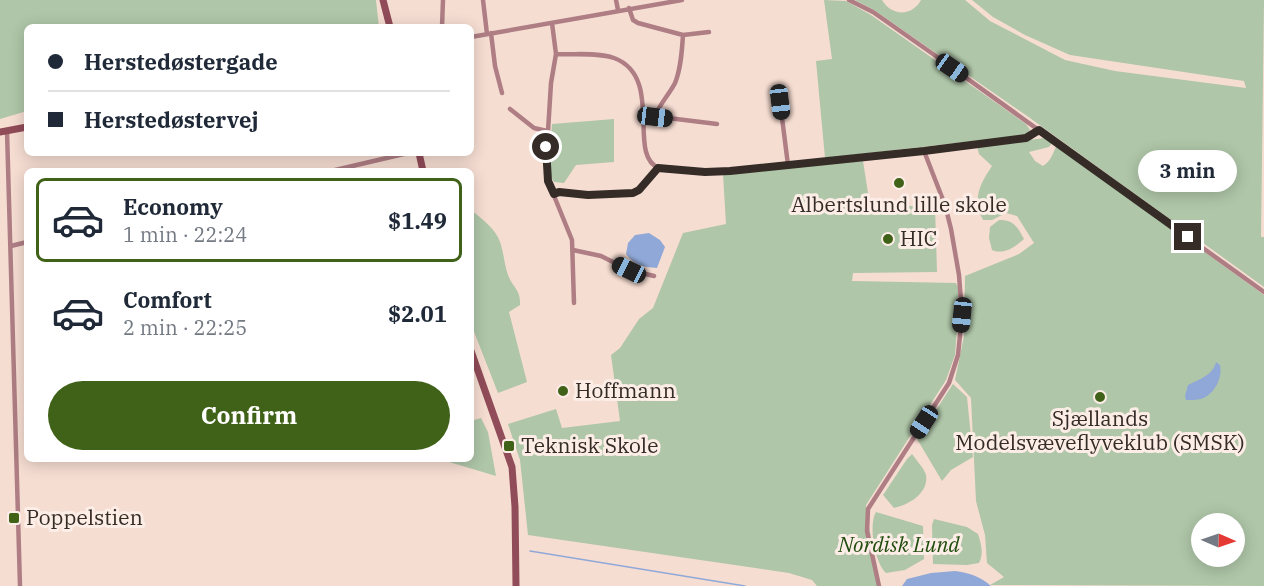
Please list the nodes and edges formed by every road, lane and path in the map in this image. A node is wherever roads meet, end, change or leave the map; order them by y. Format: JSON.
{"nodes":[{"id":1,"x":383,"y":0,"type":"edge"},
{"id":2,"x":442,"y":0,"type":"edge"},
{"id":3,"x":483,"y":0,"type":"edge"},
{"id":4,"x":616,"y":0,"type":"edge"},
{"id":5,"x":682,"y":0,"type":"edge"},
{"id":6,"x":849,"y":0,"type":"edge"},
{"id":7,"x":652,"y":2,"type":"edge"},
{"id":8,"x":629,"y":8,"type":"junction"},
{"id":9,"x":618,"y":10,"type":"junction"},
{"id":10,"x":552,"y":23,"type":"junction"},
{"id":11,"x":389,"y":24,"type":"edge"},
{"id":12,"x":442,"y":24,"type":"edge"},
{"id":13,"x":709,"y":32,"type":"dead end"},
{"id":14,"x":489,"y":34,"type":"junction"},
{"id":15,"x":683,"y":35,"type":"junction"},
{"id":16,"x":474,"y":36,"type":"edge"},
{"id":17,"x":556,"y":54,"type":"junction"},
{"id":18,"x":502,"y":93,"type":"dead end"},
{"id":19,"x":780,"y":102,"type":"dead end"},
{"id":20,"x":510,"y":109,"type":"dead end"},
{"id":21,"x":644,"y":115,"type":"junction"},
{"id":22,"x":655,"y":117,"type":"junction"},
{"id":23,"x":717,"y":124,"type":"dead end"},
{"id":24,"x":24,"y":128,"type":"edge"},
{"id":25,"x":1039,"y":130,"type":"junction"},
{"id":26,"x":3,"y":131,"type":"edge"},
{"id":27,"x":547,"y":132,"type":"junction"},
{"id":28,"x":924,"y":151,"type":"junction"},
{"id":29,"x":395,"y":156,"type":"edge"},
{"id":30,"x":788,"y":165,"type":"junction"},
{"id":31,"x":344,"y":168,"type":"edge"},
{"id":32,"x":658,"y":168,"type":"junction"},
{"id":33,"x":554,"y":194,"type":"junction"},
{"id":34,"x":24,"y":243,"type":"edge"},
{"id":35,"x":11,"y":246,"type":"junction"},
{"id":36,"x":573,"y":250,"type":"junction"},
{"id":37,"x":654,"y":276,"type":"dead end"},
{"id":38,"x":1264,"y":292,"type":"edge"},
{"id":39,"x":574,"y":303,"type":"dead end"},
{"id":40,"x":474,"y":359,"type":"edge"},
{"id":41,"x":20,"y":586,"type":"edge"},
{"id":42,"x":516,"y":586,"type":"edge"},
{"id":43,"x":879,"y":586,"type":"edge"}],
"edges":[{"from":1,"to":11,"type":"street"},
{"from":2,"to":12,"type":"street"},
{"from":3,"to":14,"type":"street"},
{"from":4,"to":9,"type":"street"},
{"from":5,"to":7,"type":"street"},
{"from":6,"to":25,"type":"street"},
{"from":7,"to":8,"type":"street"},
{"from":8,"to":9,"type":"street"},
{"from":8,"to":15,"type":"street"},
{"from":9,"to":10,"type":"street"},
{"from":10,"to":14,"type":"street"},
{"from":10,"to":17,"type":"street"},
{"from":13,"to":15,"type":"street"},
{"from":14,"to":16,"type":"street"},
{"from":14,"to":18,"type":"street"},
{"from":15,"to":22,"type":"street"},
{"from":17,"to":21,"type":"street"},
{"from":17,"to":27,"type":"street"},
{"from":19,"to":30,"type":"street"},
{"from":20,"to":27,"type":"street"},
{"from":21,"to":22,"type":"street"},
{"from":21,"to":32,"type":"street"},
{"from":22,"to":23,"type":"street"},
{"from":24,"to":26,"type":"street"},
{"from":25,"to":28,"type":"street"},
{"from":25,"to":38,"type":"street"},
{"from":26,"to":35,"type":"street"},
{"from":27,"to":33,"type":"street"},
{"from":28,"to":30,"type":"street"},
{"from":28,"to":43,"type":"street"},
{"from":29,"to":31,"type":"street"},
{"from":30,"to":32,"type":"street"},
{"from":32,"to":33,"type":"street"},
{"from":33,"to":36,"type":"street"},
{"from":34,"to":35,"type":"street"},
{"from":35,"to":41,"type":"street"},
{"from":36,"to":37,"type":"street"},
{"from":36,"to":39,"type":"street"},
{"from":40,"to":42,"type":"street"}]}
